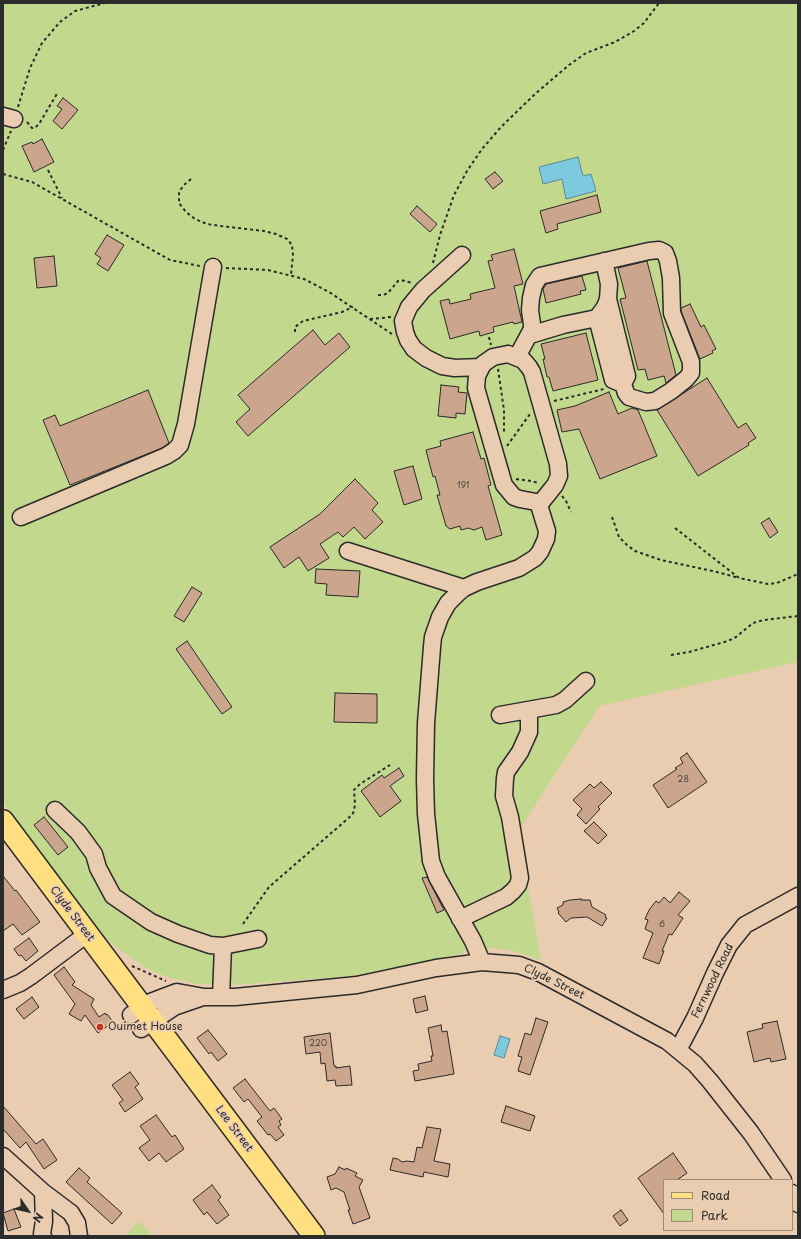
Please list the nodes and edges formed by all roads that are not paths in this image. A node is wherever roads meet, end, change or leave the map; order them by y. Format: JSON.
{"nodes":[{"id":1,"x":462,"y":255,"type":"dead end"},
{"id":2,"x":604,"y":261,"type":"junction"},
{"id":3,"x":213,"y":267,"type":"dead end"},
{"id":4,"x":608,"y":299,"type":"junction"},
{"id":5,"x":596,"y":318,"type":"junction"},
{"id":6,"x":530,"y":335,"type":"junction"},
{"id":7,"x":517,"y":357,"type":"junction"},
{"id":8,"x":481,"y":367,"type":"junction"},
{"id":9,"x":623,"y":384,"type":"junction"},
{"id":10,"x":539,"y":505,"type":"junction"},
{"id":11,"x":21,"y":517,"type":"dead end"},
{"id":12,"x":348,"y":551,"type":"dead end"},
{"id":13,"x":464,"y":588,"type":"junction"},
{"id":14,"x":586,"y":681,"type":"dead end"},
{"id":15,"x":529,"y":711,"type":"junction"},
{"id":16,"x":500,"y":715,"type":"dead end"},
{"id":17,"x":55,"y":810,"type":"dead end"},
{"id":18,"x":3,"y":821,"type":"edge"},
{"id":19,"x":3,"y":844,"type":"edge"},
{"id":20,"x":798,"y":896,"type":"edge"},
{"id":21,"x":460,"y":919,"type":"junction"},
{"id":22,"x":82,"y":938,"type":"junction"},
{"id":23,"x":258,"y":939,"type":"dead end"},
{"id":24,"x":224,"y":946,"type":"junction"},
{"id":25,"x":482,"y":962,"type":"junction"},
{"id":26,"x":3,"y":990,"type":"edge"},
{"id":27,"x":221,"y":997,"type":"junction"},
{"id":28,"x":142,"y":1018,"type":"junction"},
{"id":29,"x":678,"y":1050,"type":"junction"},
{"id":30,"x":3,"y":1156,"type":"edge"},
{"id":31,"x":782,"y":1179,"type":"edge"},
{"id":32,"x":44,"y":1192,"type":"junction"},
{"id":33,"x":43,"y":1236,"type":"edge"},
{"id":34,"x":79,"y":1236,"type":"edge"},
{"id":35,"x":296,"y":1236,"type":"edge"},
{"id":36,"x":314,"y":1236,"type":"edge"}],
"edges":[{"from":1,"to":8,"type":"street"},
{"from":2,"to":4,"type":"street"},
{"from":2,"to":6,"type":"street"},
{"from":2,"to":9,"type":"street"},
{"from":3,"to":11,"type":"street"},
{"from":4,"to":5,"type":"street"},
{"from":4,"to":9,"type":"street"},
{"from":5,"to":6,"type":"street"},
{"from":5,"to":9,"type":"street"},
{"from":6,"to":7,"type":"street"},
{"from":7,"to":8,"type":"street"},
{"from":7,"to":10,"type":"street"},
{"from":8,"to":10,"type":"street"},
{"from":10,"to":13,"type":"street"},
{"from":12,"to":13,"type":"street"},
{"from":13,"to":21,"type":"street"},
{"from":14,"to":15,"type":"street"},
{"from":15,"to":16,"type":"street"},
{"from":15,"to":21,"type":"street"},
{"from":17,"to":24,"type":"street"},
{"from":18,"to":22,"type":"main road","name":"Clyde Street"},
{"from":19,"to":22,"type":"main road","name":"Clyde Street"},
{"from":20,"to":29,"type":"street","name":"Fernwood Road"},
{"from":21,"to":25,"type":"street"},
{"from":22,"to":26,"type":"street"},
{"from":22,"to":28,"type":"main road","name":"Clyde Street"},
{"from":23,"to":24,"type":"street"},
{"from":24,"to":27,"type":"street"},
{"from":25,"to":27,"type":"street","name":"Clyde Street"},
{"from":25,"to":29,"type":"street","name":"Clyde Street"},
{"from":27,"to":28,"type":"street","name":"Clyde Street"},
{"from":28,"to":35,"type":"main road","name":"Lee Street"},
{"from":28,"to":36,"type":"main road","name":"Lee Street"},
{"from":29,"to":31,"type":"street","name":"Clyde Street"},
{"from":30,"to":32,"type":"street"},
{"from":32,"to":33,"type":"street"},
{"from":32,"to":34,"type":"street"}]}
